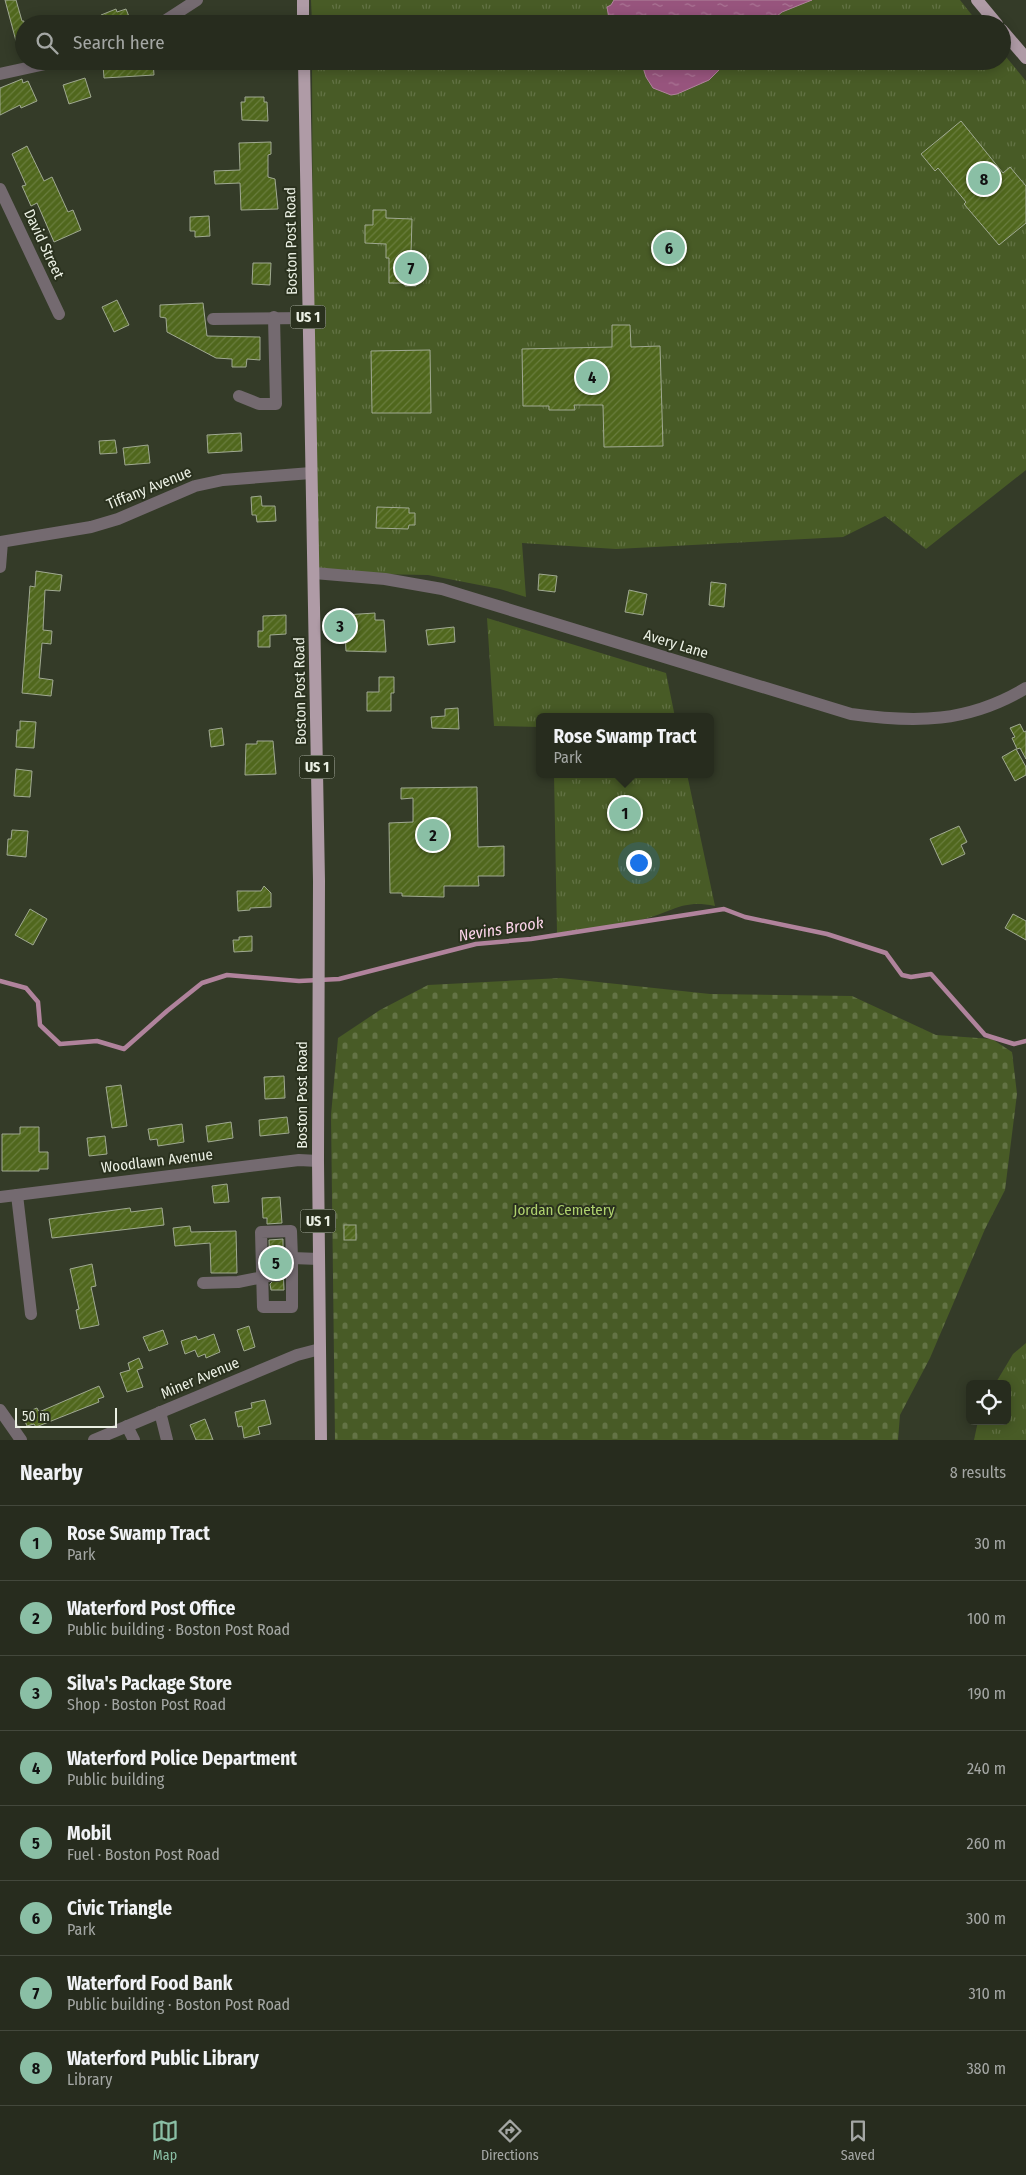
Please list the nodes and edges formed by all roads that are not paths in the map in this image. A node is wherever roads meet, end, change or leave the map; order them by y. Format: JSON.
{"nodes":[{"id":1,"x":197,"y":0,"type":"edge"},
{"id":2,"x":299,"y":0,"type":"edge"},
{"id":3,"x":978,"y":0,"type":"edge"},
{"id":4,"x":174,"y":15,"type":"edge"},
{"id":5,"x":302,"y":15,"type":"edge"},
{"id":6,"x":990,"y":15,"type":"edge"},
{"id":7,"x":1011,"y":40,"type":"edge"},
{"id":8,"x":1026,"y":58,"type":"edge"},
{"id":9,"x":18,"y":70,"type":"edge"},
{"id":10,"x":304,"y":70,"type":"edge"},
{"id":11,"x":0,"y":74,"type":"edge"},
{"id":12,"x":0,"y":188,"type":"edge"},
{"id":13,"x":59,"y":314,"type":"dead end"},
{"id":14,"x":274,"y":318,"type":"junction"},
{"id":15,"x":308,"y":318,"type":"junction"},
{"id":16,"x":213,"y":319,"type":"dead end"},
{"id":17,"x":239,"y":396,"type":"dead end"},
{"id":18,"x":311,"y":473,"type":"junction"},
{"id":19,"x":1,"y":542,"type":"edge"},
{"id":20,"x":0,"y":568,"type":"edge"},
{"id":21,"x":314,"y":573,"type":"junction"},
{"id":22,"x":1026,"y":688,"type":"edge"},
{"id":23,"x":318,"y":1161,"type":"junction"},
{"id":24,"x":17,"y":1194,"type":"junction"},
{"id":25,"x":0,"y":1196,"type":"edge"},
{"id":26,"x":287,"y":1258,"type":"junction"},
{"id":27,"x":319,"y":1259,"type":"junction"},
{"id":28,"x":265,"y":1276,"type":"junction"},
{"id":29,"x":202,"y":1283,"type":"dead end"},
{"id":30,"x":31,"y":1314,"type":"dead end"},
{"id":31,"x":320,"y":1349,"type":"junction"},
{"id":32,"x":0,"y":1410,"type":"edge"},
{"id":33,"x":160,"y":1412,"type":"junction"},
{"id":34,"x":128,"y":1426,"type":"junction"},
{"id":35,"x":21,"y":1440,"type":"edge"},
{"id":36,"x":94,"y":1440,"type":"edge"},
{"id":37,"x":134,"y":1440,"type":"edge"},
{"id":38,"x":167,"y":1440,"type":"edge"},
{"id":39,"x":321,"y":1440,"type":"edge"}],
"edges":[{"from":1,"to":4,"type":"street"},
{"from":2,"to":5,"type":"main road"},
{"from":3,"to":6,"type":"main road"},
{"from":7,"to":8,"type":"main road"},
{"from":9,"to":11,"type":"street"},
{"from":10,"to":15,"type":"main road","name":"Boston Post Road","number":"US 1"},
{"from":12,"to":13,"type":"street","name":"David Street"},
{"from":14,"to":15,"type":"street"},
{"from":14,"to":16,"type":"street"},
{"from":14,"to":17,"type":"street"},
{"from":15,"to":18,"type":"main road","name":"Boston Post Road","number":"US 1"},
{"from":18,"to":19,"type":"street","name":"Tiffany Avenue"},
{"from":18,"to":21,"type":"main road","name":"Boston Post Road","number":"US 1"},
{"from":19,"to":20,"type":"street"},
{"from":21,"to":22,"type":"street","name":"Avery Lane"},
{"from":21,"to":23,"type":"main road","name":"Boston Post Road","number":"US 1"},
{"from":23,"to":24,"type":"street","name":"Woodlawn Avenue"},
{"from":23,"to":27,"type":"main road","name":"Boston Post Road","number":"US 1"},
{"from":24,"to":25,"type":"street","name":"Woodlawn Avenue"},
{"from":24,"to":30,"type":"street"},
{"from":26,"to":27,"type":"street"},
{"from":26,"to":28,"type":"street"},
{"from":26,"to":28,"type":"street"},
{"from":27,"to":31,"type":"main road","name":"Boston Post Road","number":"US 1"},
{"from":28,"to":29,"type":"street"},
{"from":31,"to":33,"type":"street","name":"Miner Avenue"},
{"from":31,"to":39,"type":"main road","name":"Boston Post Road","number":"US 1"},
{"from":32,"to":35,"type":"street"},
{"from":33,"to":34,"type":"street","name":"Miner Avenue"},
{"from":33,"to":38,"type":"street"},
{"from":34,"to":36,"type":"street","name":"Miner Avenue"},
{"from":34,"to":37,"type":"street"}]}
